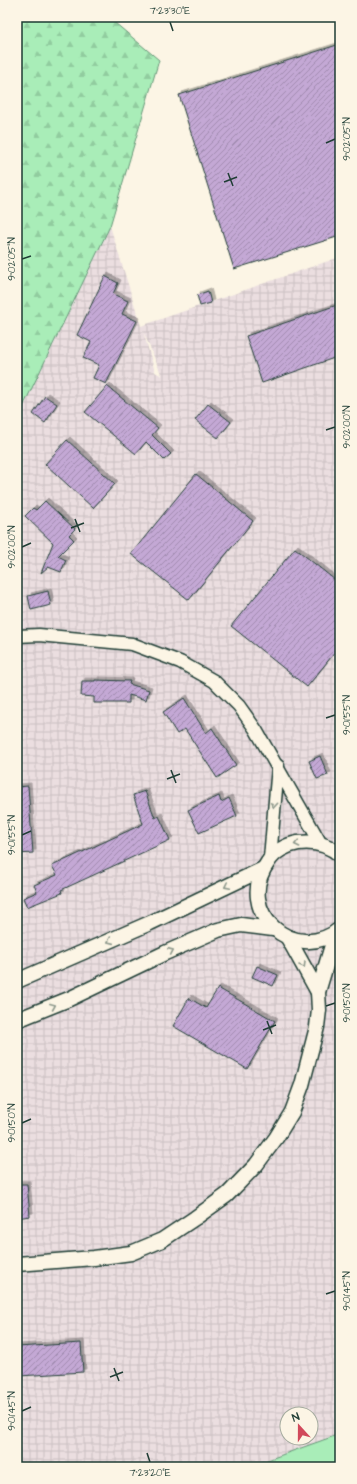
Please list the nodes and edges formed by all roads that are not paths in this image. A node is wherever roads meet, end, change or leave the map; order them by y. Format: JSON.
{"nodes":[{"id":1,"x":17,"y":636,"type":"edge"},
{"id":2,"x":278,"y":766,"type":"junction"},
{"id":3,"x":321,"y":844,"type":"junction"},
{"id":4,"x":340,"y":855,"type":"edge"},
{"id":5,"x":266,"y":864,"type":"junction"},
{"id":6,"x":273,"y":929,"type":"junction"},
{"id":7,"x":338,"y":930,"type":"edge"},
{"id":8,"x":288,"y":938,"type":"junction"},
{"id":9,"x":17,"y":981,"type":"edge"},
{"id":10,"x":318,"y":992,"type":"junction"},
{"id":11,"x":17,"y":1020,"type":"edge"},
{"id":12,"x":17,"y":1264,"type":"edge"}],
"edges":[{"from":1,"to":2,"type":"street"},
{"from":2,"to":3,"type":"street"},
{"from":2,"to":5,"type":"street","one_way":true},
{"from":3,"to":4,"type":"street"},
{"from":3,"to":5,"type":"street","one_way":true},
{"from":5,"to":6,"type":"street"},
{"from":5,"to":9,"type":"street","one_way":true},
{"from":6,"to":8,"type":"street"},
{"from":11,"to":6,"type":"street","one_way":true},
{"from":7,"to":8,"type":"street"},
{"from":7,"to":10,"type":"street"},
{"from":8,"to":10,"type":"street","one_way":true},
{"from":10,"to":12,"type":"street"}]}
